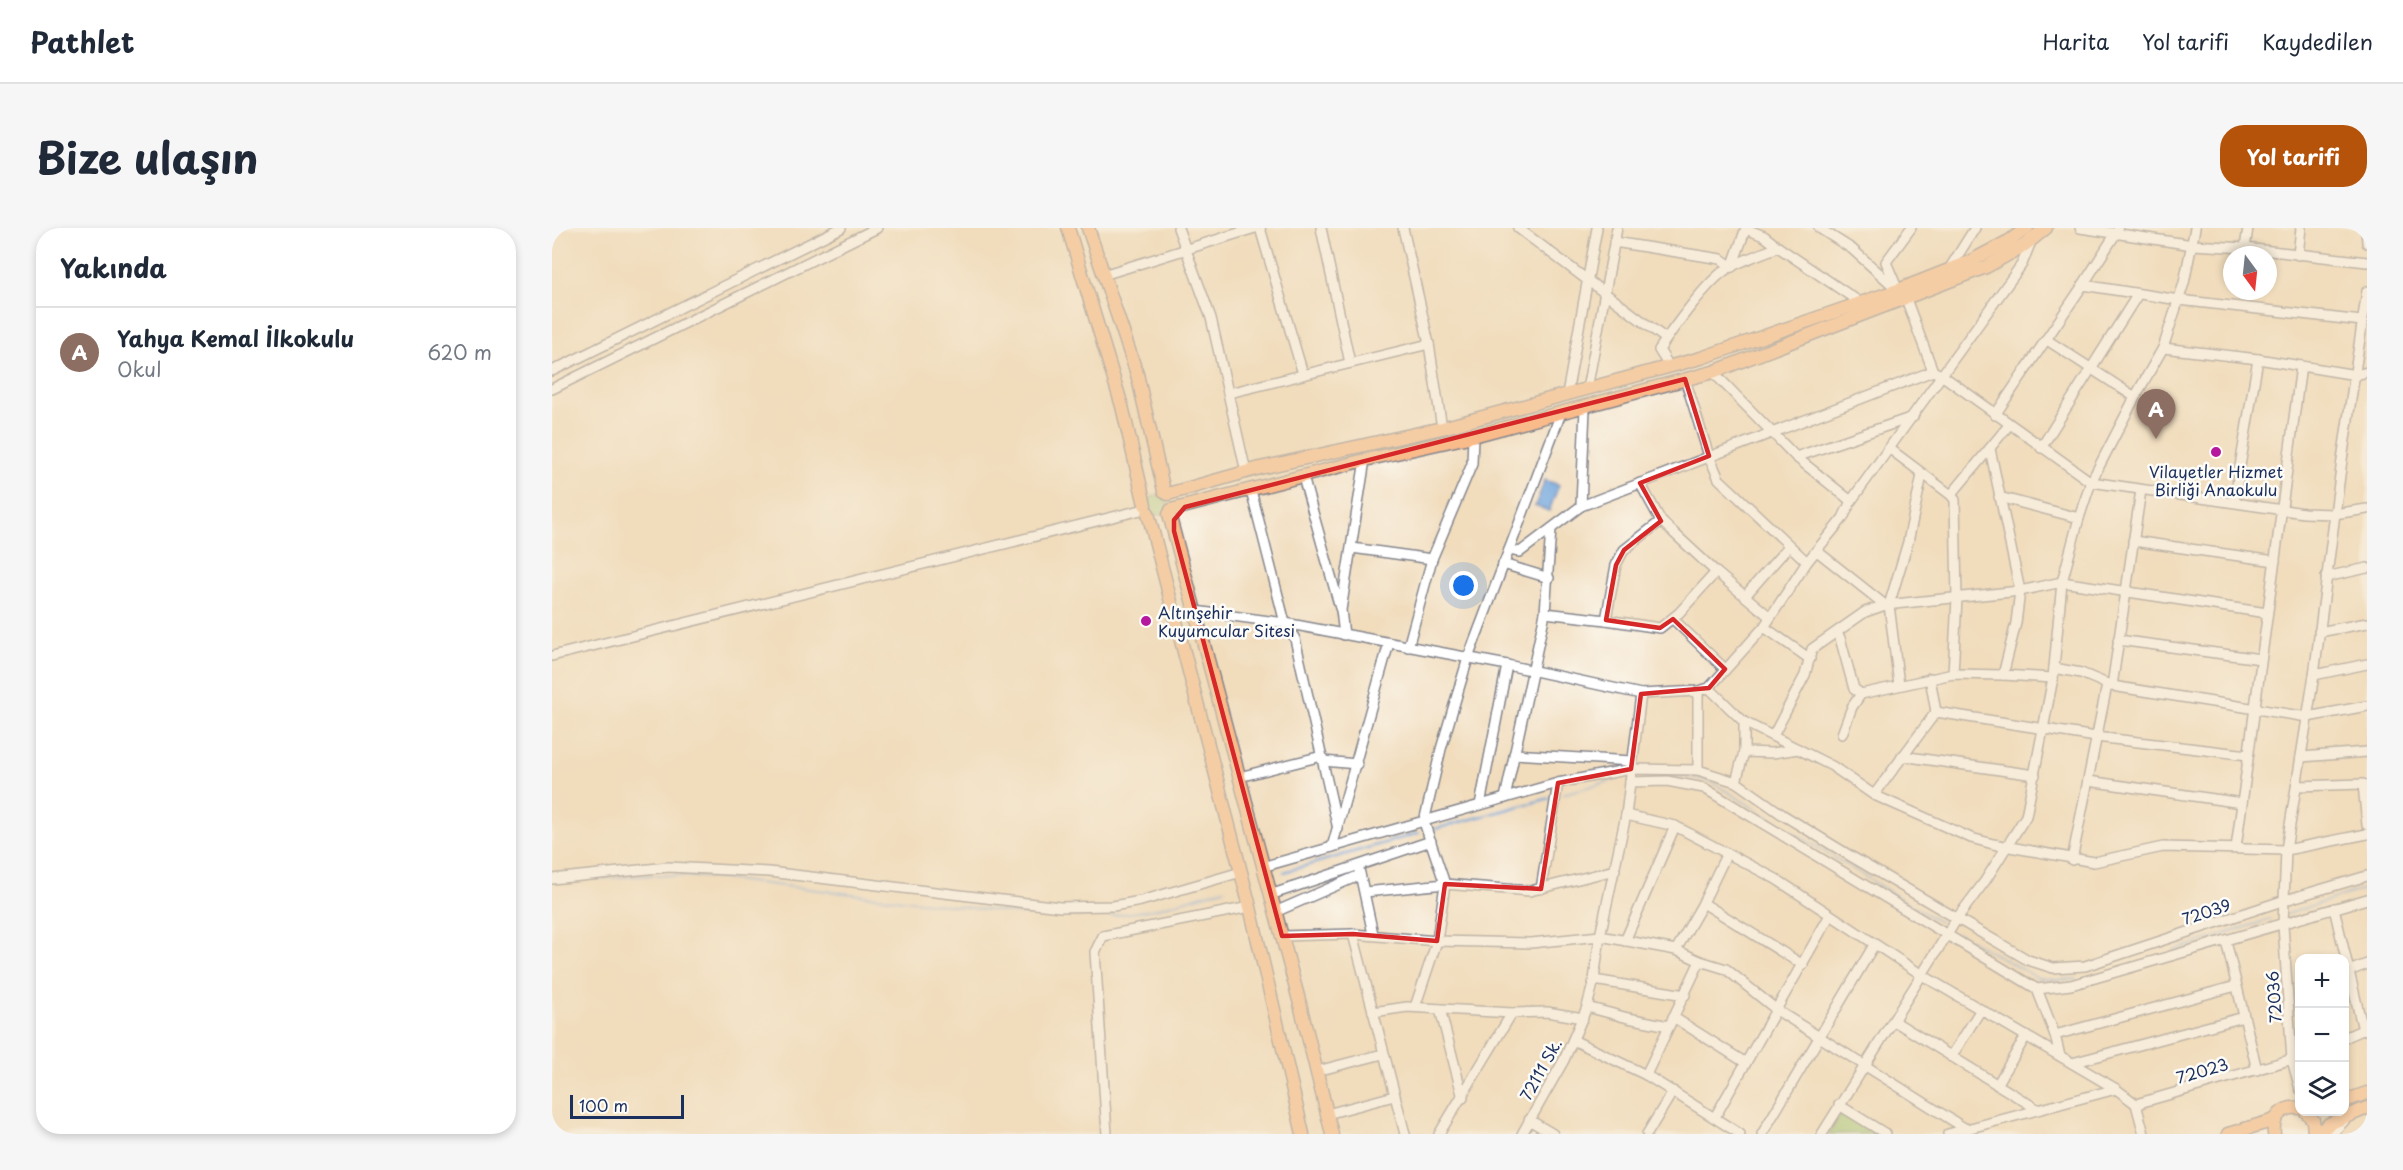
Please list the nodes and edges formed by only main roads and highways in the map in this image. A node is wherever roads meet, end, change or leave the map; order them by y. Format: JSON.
{"nodes":[{"id":1,"x":1068,"y":228,"type":"edge"},
{"id":2,"x":1088,"y":228,"type":"edge"},
{"id":3,"x":2046,"y":228,"type":"edge"},
{"id":4,"x":2030,"y":233,"type":"edge"},
{"id":5,"x":1902,"y":295,"type":"junction"},
{"id":6,"x":1161,"y":478,"type":"junction"},
{"id":7,"x":1182,"y":490,"type":"junction"},
{"id":8,"x":1166,"y":493,"type":"junction"},
{"id":9,"x":1185,"y":507,"type":"junction"},
{"id":10,"x":1146,"y":509,"type":"junction"},
{"id":11,"x":1170,"y":512,"type":"junction"},
{"id":12,"x":1173,"y":531,"type":"junction"},
{"id":13,"x":2367,"y":1094,"type":"edge"},
{"id":14,"x":2349,"y":1099,"type":"edge"},
{"id":15,"x":2367,"y":1108,"type":"edge"},
{"id":16,"x":2295,"y":1109,"type":"edge"},
{"id":17,"x":2310,"y":1116,"type":"edge"},
{"id":18,"x":2274,"y":1120,"type":"junction"},
{"id":19,"x":1303,"y":1134,"type":"edge"},
{"id":20,"x":1332,"y":1134,"type":"edge"},
{"id":21,"x":2228,"y":1134,"type":"edge"},
{"id":22,"x":2274,"y":1134,"type":"edge"},
{"id":23,"x":2316,"y":1134,"type":"edge"}],
"edges":[{"from":1,"to":10,"type":"main road"},
{"from":2,"to":6,"type":"main road"},
{"from":3,"to":4,"type":"main road"},
{"from":4,"to":5,"type":"main road"},
{"from":4,"to":5,"type":"main road"},
{"from":5,"to":7,"type":"main road"},
{"from":5,"to":9,"type":"main road"},
{"from":6,"to":7,"type":"main road"},
{"from":6,"to":8,"type":"main road"},
{"from":7,"to":8,"type":"main road"},
{"from":8,"to":10,"type":"main road"},
{"from":8,"to":11,"type":"main road"},
{"from":9,"to":11,"type":"main road"},
{"from":9,"to":12,"type":"main road"},
{"from":10,"to":11,"type":"main road"},
{"from":10,"to":19,"type":"main road"},
{"from":11,"to":12,"type":"main road"},
{"from":12,"to":20,"type":"main road"},
{"from":13,"to":14,"type":"main road"},
{"from":15,"to":23,"type":"main road"},
{"from":16,"to":18,"type":"main road"},
{"from":17,"to":23,"type":"main road"},
{"from":18,"to":21,"type":"main road"},
{"from":18,"to":22,"type":"main road"}]}
